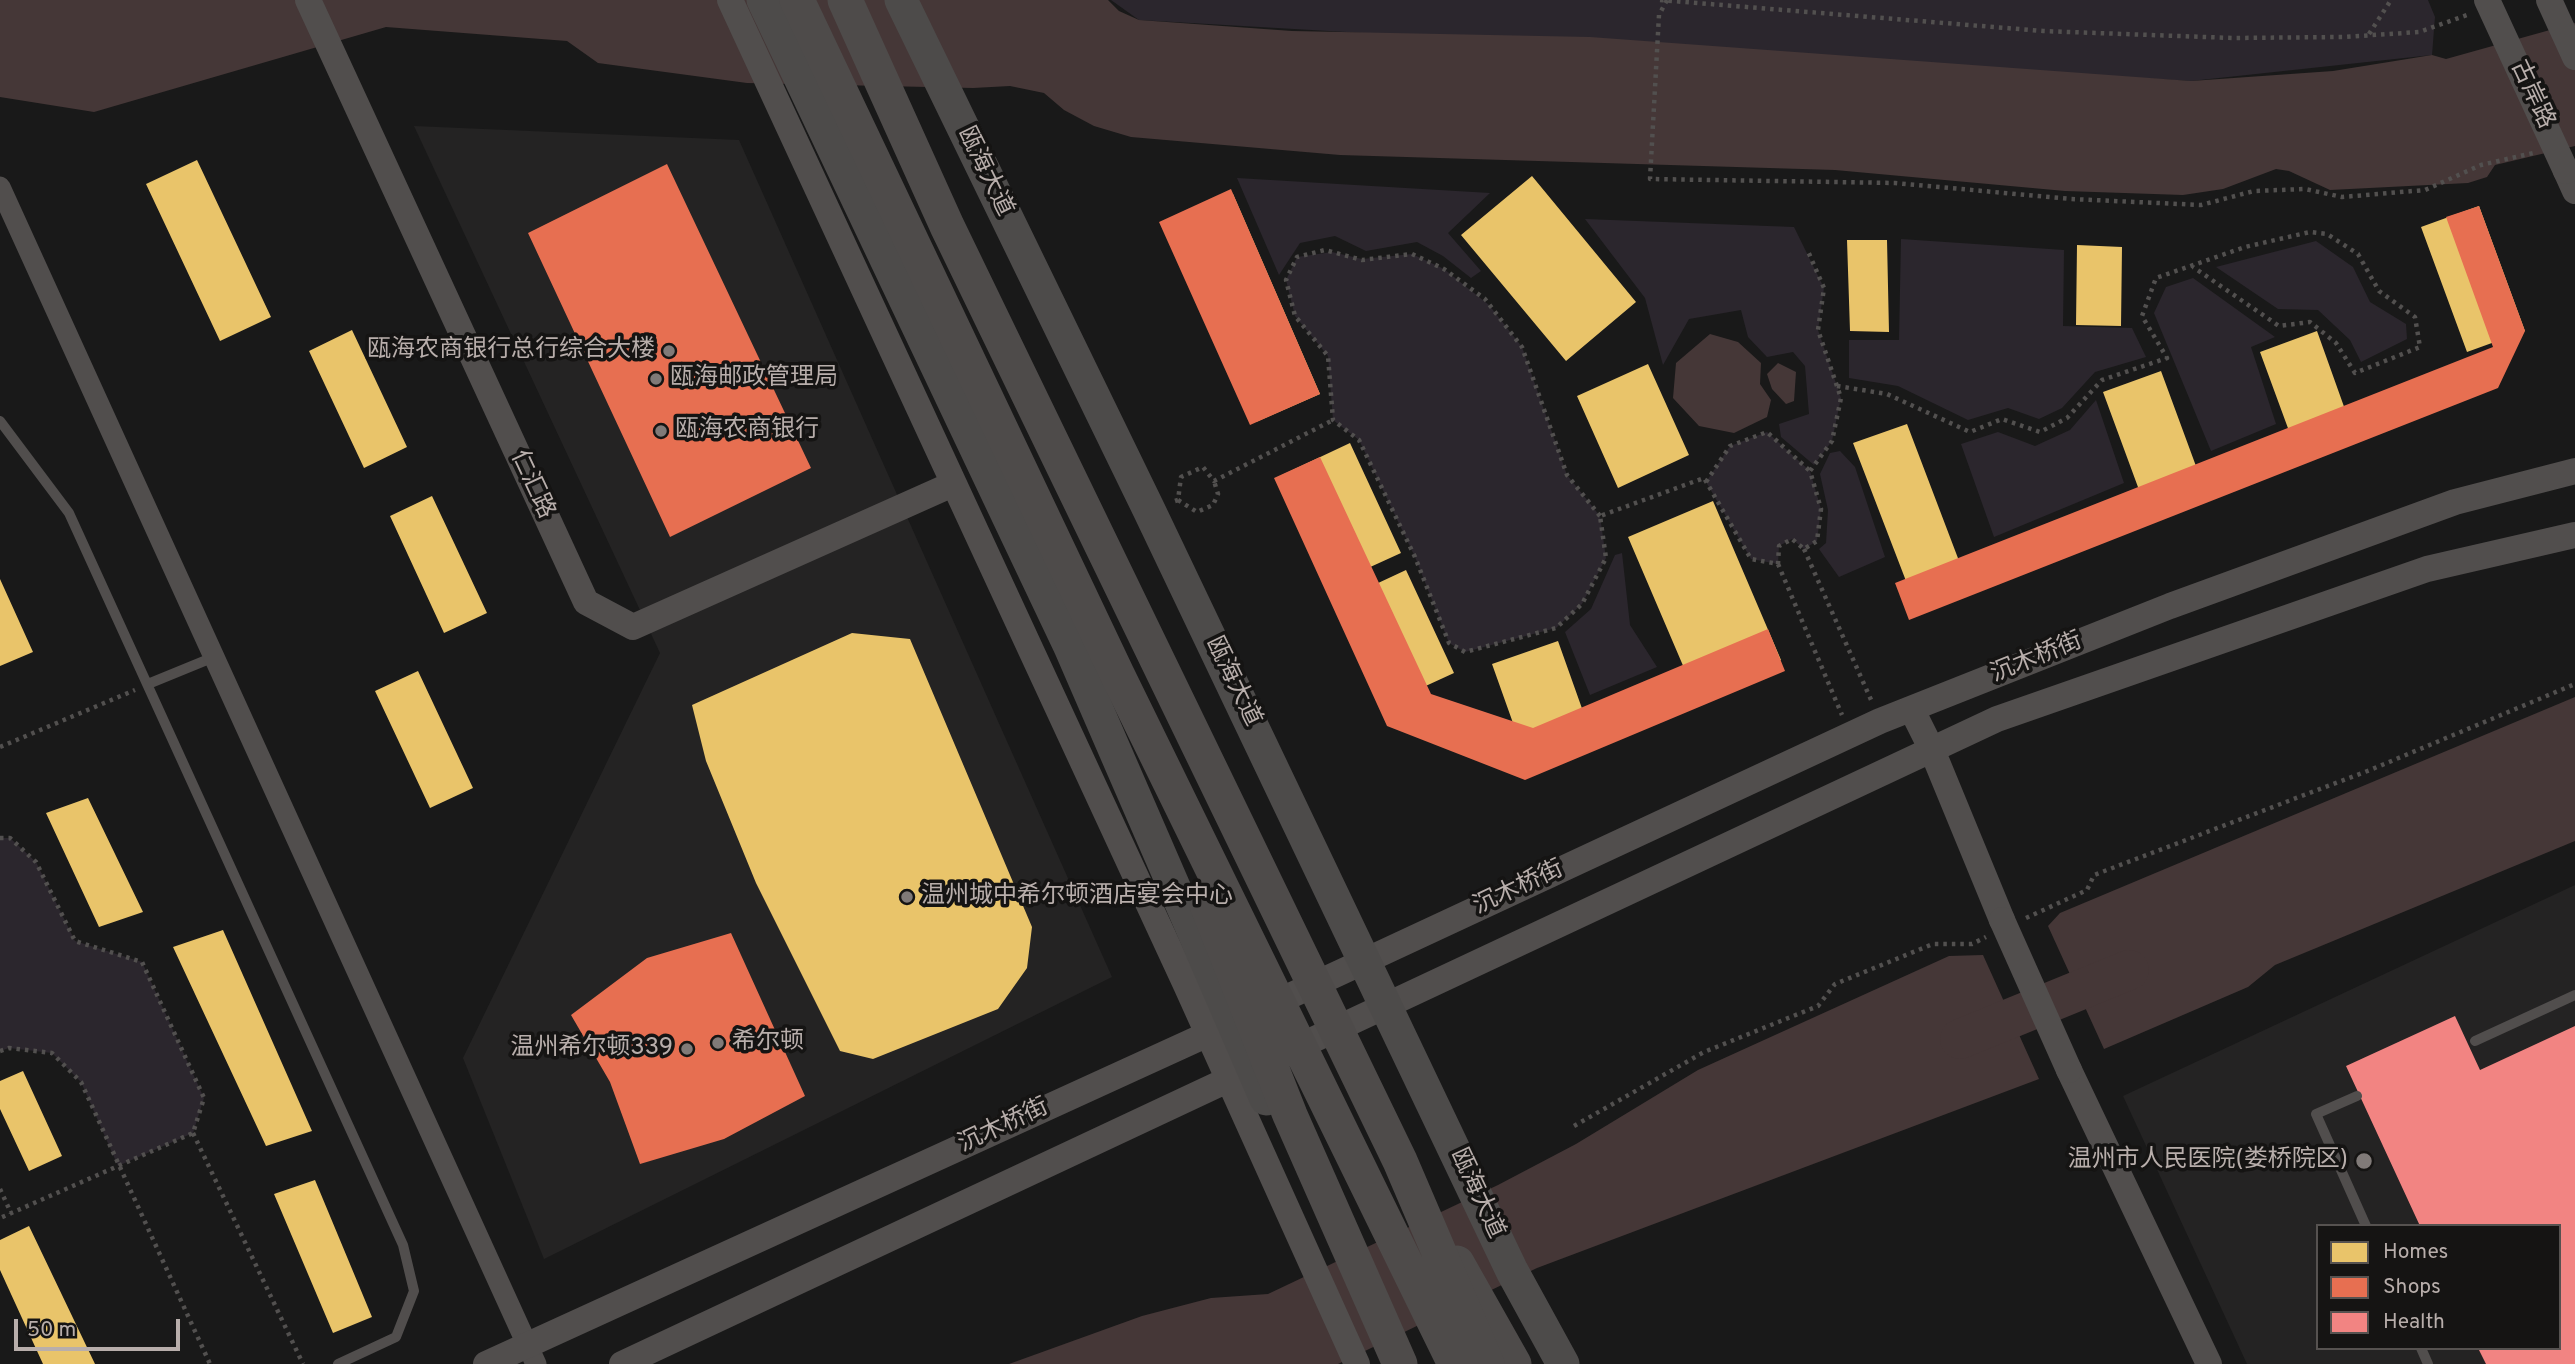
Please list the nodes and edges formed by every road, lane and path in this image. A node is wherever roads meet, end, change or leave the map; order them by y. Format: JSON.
{"nodes":[{"id":1,"x":308,"y":0,"type":"edge"},
{"id":2,"x":730,"y":0,"type":"edge"},
{"id":3,"x":763,"y":0,"type":"edge"},
{"id":4,"x":797,"y":0,"type":"edge"},
{"id":5,"x":845,"y":0,"type":"edge"},
{"id":6,"x":901,"y":0,"type":"edge"},
{"id":7,"x":1660,"y":0,"type":"edge"},
{"id":8,"x":2391,"y":0,"type":"edge"},
{"id":9,"x":2549,"y":0,"type":"edge"},
{"id":10,"x":1667,"y":1,"type":"edge"},
{"id":11,"x":2482,"y":6,"type":"edge"},
{"id":12,"x":2368,"y":35,"type":"junction"},
{"id":13,"x":2575,"y":57,"type":"edge"},
{"id":14,"x":2535,"y":153,"type":"dead end"},
{"id":15,"x":2571,"y":181,"type":"edge"},
{"id":16,"x":0,"y":187,"type":"edge"},
{"id":17,"x":1807,"y":249,"type":"dead end"},
{"id":18,"x":2193,"y":267,"type":"junction"},
{"id":19,"x":1836,"y":386,"type":"junction"},
{"id":20,"x":1333,"y":420,"type":"junction"},
{"id":21,"x":0,"y":421,"type":"edge"},
{"id":22,"x":1810,"y":471,"type":"junction"},
{"id":23,"x":2575,"y":471,"type":"edge"},
{"id":24,"x":1214,"y":481,"type":"junction"},
{"id":25,"x":1706,"y":482,"type":"junction"},
{"id":26,"x":953,"y":484,"type":"junction"},
{"id":27,"x":1164,"y":506,"type":"junction"},
{"id":28,"x":1600,"y":516,"type":"junction"},
{"id":29,"x":2575,"y":535,"type":"edge"},
{"id":30,"x":1804,"y":549,"type":"junction"},
{"id":31,"x":1778,"y":564,"type":"junction"},
{"id":32,"x":997,"y":579,"type":"junction"},
{"id":33,"x":1070,"y":647,"type":"junction"},
{"id":34,"x":214,"y":657,"type":"junction"},
{"id":35,"x":1117,"y":674,"type":"junction"},
{"id":36,"x":149,"y":684,"type":"junction"},
{"id":37,"x":2575,"y":684,"type":"edge"},
{"id":38,"x":1912,"y":710,"type":"junction"},
{"id":39,"x":1880,"y":721,"type":"junction"},
{"id":40,"x":1850,"y":735,"type":"junction"},
{"id":41,"x":0,"y":747,"type":"edge"},
{"id":42,"x":1931,"y":750,"type":"junction"},
{"id":43,"x":0,"y":838,"type":"edge"},
{"id":44,"x":2005,"y":925,"type":"junction"},
{"id":45,"x":1365,"y":961,"type":"junction"},
{"id":46,"x":2575,"y":995,"type":"edge"},
{"id":47,"x":1387,"y":1005,"type":"junction"},
{"id":48,"x":1220,"y":1029,"type":"junction"},
{"id":49,"x":2475,"y":1041,"type":"dead end"},
{"id":50,"x":0,"y":1051,"type":"edge"},
{"id":51,"x":1240,"y":1074,"type":"junction"},
{"id":52,"x":2357,"y":1096,"type":"dead end"},
{"id":53,"x":1574,"y":1126,"type":"dead end"},
{"id":54,"x":193,"y":1133,"type":"junction"},
{"id":55,"x":1400,"y":1161,"type":"junction"},
{"id":56,"x":118,"y":1166,"type":"junction"},
{"id":57,"x":0,"y":1189,"type":"edge"},
{"id":58,"x":11,"y":1213,"type":"junction"},
{"id":59,"x":0,"y":1218,"type":"edge"},
{"id":60,"x":2365,"y":1224,"type":"edge"},
{"id":61,"x":1317,"y":1248,"type":"junction"},
{"id":62,"x":531,"y":1354,"type":"edge"},
{"id":63,"x":210,"y":1364,"type":"edge"},
{"id":64,"x":303,"y":1364,"type":"edge"},
{"id":65,"x":338,"y":1364,"type":"edge"},
{"id":66,"x":486,"y":1364,"type":"edge"},
{"id":67,"x":622,"y":1364,"type":"edge"},
{"id":68,"x":1357,"y":1364,"type":"edge"},
{"id":69,"x":1384,"y":1364,"type":"edge"},
{"id":70,"x":1400,"y":1364,"type":"edge"},
{"id":71,"x":1455,"y":1364,"type":"edge"},
{"id":72,"x":1487,"y":1364,"type":"edge"},
{"id":73,"x":1514,"y":1364,"type":"edge"},
{"id":74,"x":1563,"y":1364,"type":"edge"},
{"id":75,"x":2209,"y":1364,"type":"edge"}],
"edges":[{"from":1,"to":26,"type":"street","name":"仁汇路"},
{"from":2,"to":26,"type":"street"},
{"from":3,"to":33,"type":"main road"},
{"from":4,"to":35,"type":"highway","bridge":true},
{"from":5,"to":55,"type":"highway","bridge":true},
{"from":6,"to":27,"type":"main road","name":"瓯海大道"},
{"from":7,"to":10,"type":"path"},
{"from":8,"to":12,"type":"path"},
{"from":9,"to":13,"type":"street"},
{"from":10,"to":12,"type":"path"},
{"from":10,"to":14,"type":"path"},
{"from":11,"to":12,"type":"path"},
{"from":11,"to":15,"type":"street","name":"古岸路","bridge":true},
{"from":16,"to":34,"type":"street"},
{"from":17,"to":19,"type":"path"},
{"from":18,"to":18,"type":"path"},
{"from":18,"to":19,"type":"path"},
{"from":19,"to":22,"type":"path"},
{"from":20,"to":24,"type":"path"},
{"from":20,"to":28,"type":"path"},
{"from":20,"to":28,"type":"path"},
{"from":21,"to":36,"type":"lane"},
{"from":22,"to":25,"type":"path"},
{"from":22,"to":30,"type":"path"},
{"from":23,"to":38,"type":"street","name":"沉木桥街"},
{"from":24,"to":27,"type":"path"},
{"from":24,"to":27,"type":"path"},
{"from":25,"to":28,"type":"path"},
{"from":25,"to":31,"type":"path"},
{"from":26,"to":32,"type":"street"},
{"from":27,"to":45,"type":"main road","name":"瓯海大道"},
{"from":29,"to":42,"type":"street","name":"沉木桥街"},
{"from":30,"to":31,"type":"path"},
{"from":30,"to":39,"type":"path"},
{"from":31,"to":40,"type":"path"},
{"from":32,"to":33,"type":"street"},
{"from":32,"to":48,"type":"street"},
{"from":33,"to":48,"type":"main road"},
{"from":34,"to":36,"type":"lane"},
{"from":34,"to":62,"type":"street"},
{"from":35,"to":70,"type":"highway","bridge":true},
{"from":35,"to":71,"type":"highway","bridge":true},
{"from":36,"to":41,"type":"path"},
{"from":36,"to":65,"type":"lane"},
{"from":37,"to":44,"type":"path"},
{"from":38,"to":39,"type":"street","name":"沉木桥街"},
{"from":38,"to":42,"type":"street"},
{"from":39,"to":40,"type":"street","name":"沉木桥街"},
{"from":40,"to":45,"type":"street","name":"沉木桥街"},
{"from":42,"to":44,"type":"street"},
{"from":42,"to":47,"type":"street","name":"沉木桥街"},
{"from":43,"to":54,"type":"path"},
{"from":44,"to":53,"type":"path"},
{"from":44,"to":75,"type":"street","bridge":true},
{"from":45,"to":47,"type":"main road","name":"瓯海大道"},
{"from":45,"to":48,"type":"street","name":"沉木桥街"},
{"from":46,"to":49,"type":"lane"},
{"from":47,"to":51,"type":"street","name":"沉木桥街"},
{"from":47,"to":74,"type":"main road","name":"瓯海大道"},
{"from":48,"to":51,"type":"main road"},
{"from":48,"to":62,"type":"street","name":"沉木桥街"},
{"from":50,"to":56,"type":"path"},
{"from":51,"to":61,"type":"main road"},
{"from":51,"to":67,"type":"street","name":"沉木桥街"},
{"from":52,"to":60,"type":"lane"},
{"from":54,"to":56,"type":"path"},
{"from":54,"to":64,"type":"path"},
{"from":55,"to":72,"type":"highway","bridge":true},
{"from":55,"to":73,"type":"highway","bridge":true},
{"from":56,"to":58,"type":"path"},
{"from":56,"to":63,"type":"path"},
{"from":57,"to":58,"type":"path"},
{"from":58,"to":59,"type":"path"},
{"from":61,"to":68,"type":"street"},
{"from":61,"to":69,"type":"main road"},
{"from":62,"to":66,"type":"street","name":"沉木桥街"}]}
